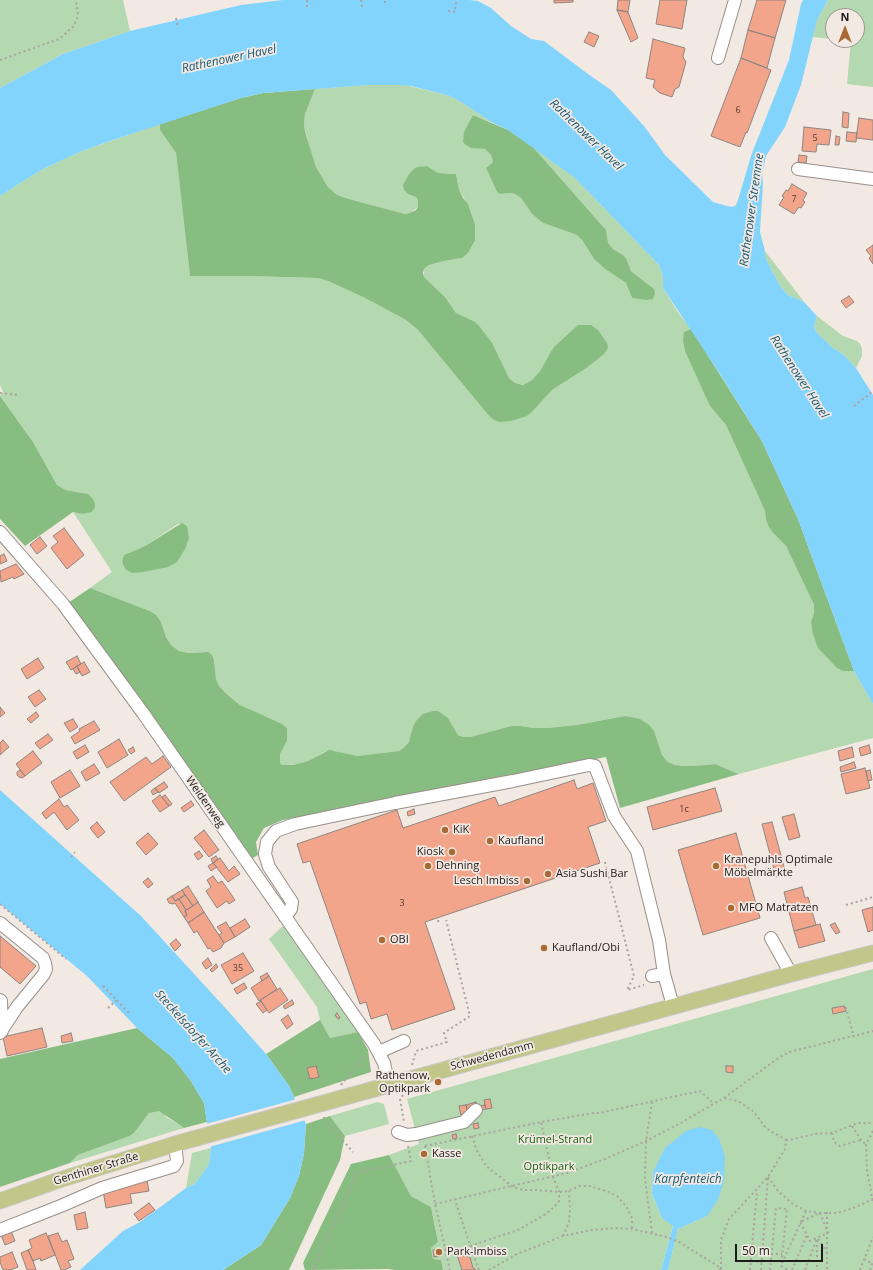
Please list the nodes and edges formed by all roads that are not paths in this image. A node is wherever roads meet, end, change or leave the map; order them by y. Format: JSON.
{"nodes":[{"id":1,"x":734,"y":0,"type":"edge"},
{"id":2,"x":718,"y":58,"type":"dead end"},
{"id":3,"x":798,"y":169,"type":"dead end"},
{"id":4,"x":873,"y":179,"type":"edge"},
{"id":5,"x":0,"y":532,"type":"edge"},
{"id":6,"x":285,"y":917,"type":"junction"},
{"id":7,"x":0,"y":923,"type":"edge"},
{"id":8,"x":771,"y":938,"type":"dead end"},
{"id":9,"x":873,"y":953,"type":"edge"},
{"id":10,"x":664,"y":974,"type":"junction"},
{"id":11,"x":791,"y":974,"type":"junction"},
{"id":12,"x":649,"y":980,"type":"road end"},
{"id":13,"x":0,"y":1000,"type":"edge"},
{"id":14,"x":673,"y":1006,"type":"junction"},
{"id":15,"x":1,"y":1032,"type":"edge"},
{"id":16,"x":404,"y":1041,"type":"dead end"},
{"id":17,"x":377,"y":1048,"type":"junction"},
{"id":18,"x":389,"y":1085,"type":"junction"},
{"id":19,"x":476,"y":1110,"type":"dead end"},
{"id":20,"x":398,"y":1132,"type":"dead end"},
{"id":21,"x":192,"y":1139,"type":"joint"},
{"id":22,"x":176,"y":1144,"type":"junction"},
{"id":23,"x":0,"y":1201,"type":"edge"},
{"id":24,"x":0,"y":1230,"type":"edge"}],
"edges":[{"from":1,"to":2,"type":"street"},
{"from":3,"to":4,"type":"street"},
{"from":5,"to":6,"type":"street","name":"Weidenweg"},
{"from":6,"to":10,"type":"street"},
{"from":6,"to":17,"type":"street","name":"Weidenweg"},
{"from":7,"to":15,"type":"street"},
{"from":8,"to":11,"type":"street"},
{"from":9,"to":11,"type":"main road","name":"Schwedendamm"},
{"from":10,"to":12,"type":"street"},
{"from":10,"to":14,"type":"street"},
{"from":11,"to":14,"type":"main road","name":"Schwedendamm"},
{"from":13,"to":15,"type":"street"},
{"from":14,"to":18,"type":"main road","name":"Schwedendamm"},
{"from":16,"to":17,"type":"street"},
{"from":17,"to":18,"type":"street","name":"Weidenweg"},
{"from":18,"to":21,"type":"main road","name":"Schwedendamm"},
{"from":19,"to":20,"type":"street"},
{"from":21,"to":22,"type":"main road","name":"Genthiner Straße"},
{"from":22,"to":23,"type":"main road","name":"Genthiner Straße"},
{"from":22,"to":24,"type":"street"}]}
